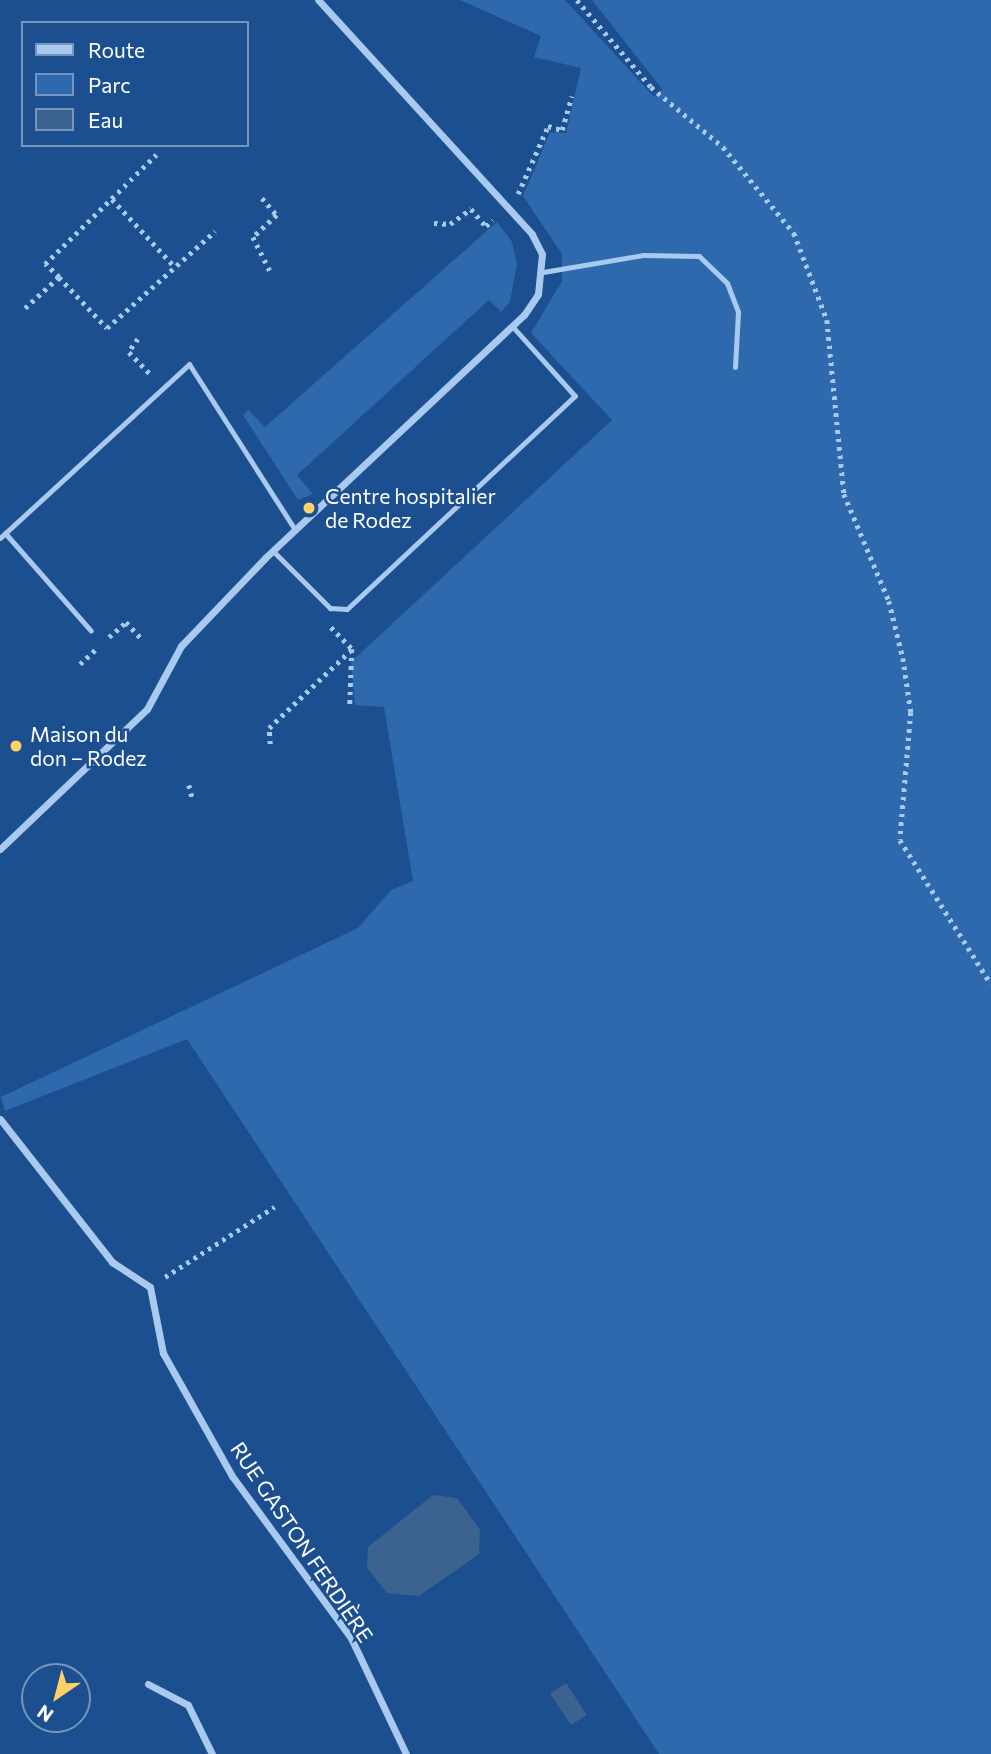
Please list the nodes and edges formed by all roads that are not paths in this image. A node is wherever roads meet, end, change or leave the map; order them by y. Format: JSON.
{"nodes":[{"id":1,"x":318,"y":0,"type":"edge"},
{"id":2,"x":543,"y":272,"type":"junction"},
{"id":3,"x":512,"y":326,"type":"junction"},
{"id":4,"x":735,"y":367,"type":"dead end"},
{"id":5,"x":295,"y":530,"type":"junction"},
{"id":6,"x":3,"y":535,"type":"edge"},
{"id":7,"x":273,"y":551,"type":"junction"},
{"id":8,"x":91,"y":631,"type":"dead end"},
{"id":9,"x":0,"y":849,"type":"edge"},
{"id":10,"x":0,"y":1119,"type":"edge"},
{"id":11,"x":148,"y":1684,"type":"dead end"},
{"id":12,"x":212,"y":1754,"type":"edge"},
{"id":13,"x":406,"y":1754,"type":"edge"}],
"edges":[{"from":1,"to":2,"type":"street"},
{"from":2,"to":3,"type":"street"},
{"from":2,"to":4,"type":"lane"},
{"from":3,"to":5,"type":"street"},
{"from":3,"to":7,"type":"lane"},
{"from":5,"to":6,"type":"lane"},
{"from":5,"to":7,"type":"street"},
{"from":6,"to":8,"type":"lane"},
{"from":7,"to":9,"type":"street"},
{"from":10,"to":13,"type":"street","name":"RUE GASTON FERDIÈRE"},
{"from":11,"to":12,"type":"street"}]}
